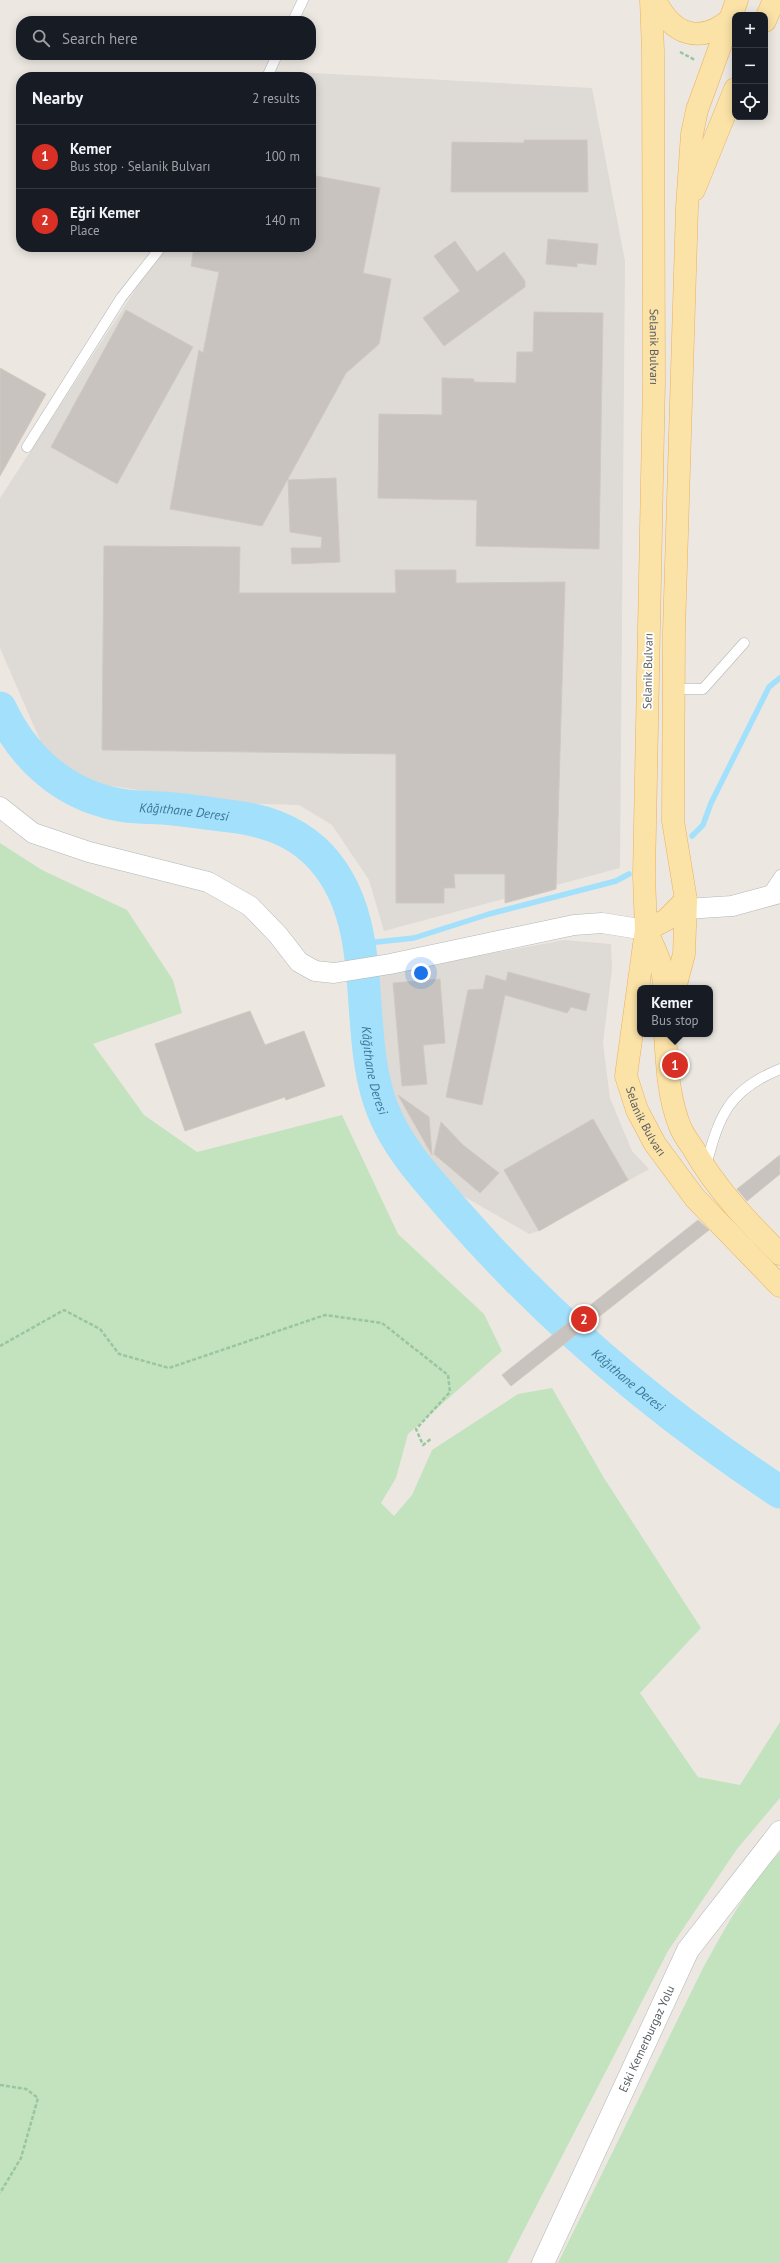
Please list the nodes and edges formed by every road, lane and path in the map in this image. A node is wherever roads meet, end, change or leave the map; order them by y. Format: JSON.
{"nodes":[{"id":1,"x":304,"y":0,"type":"edge"},
{"id":2,"x":650,"y":0,"type":"edge"},
{"id":3,"x":655,"y":0,"type":"edge"},
{"id":4,"x":749,"y":0,"type":"edge"},
{"id":5,"x":774,"y":0,"type":"edge"},
{"id":6,"x":734,"y":9,"type":"edge"},
{"id":7,"x":768,"y":14,"type":"edge"},
{"id":8,"x":296,"y":16,"type":"edge"},
{"id":9,"x":275,"y":60,"type":"edge"},
{"id":10,"x":269,"y":72,"type":"edge"},
{"id":11,"x":732,"y":96,"type":"edge"},
{"id":12,"x":687,"y":207,"type":"junction"},
{"id":13,"x":157,"y":252,"type":"edge"},
{"id":14,"x":685,"y":318,"type":"junction"},
{"id":15,"x":654,"y":322,"type":"junction"},
{"id":16,"x":28,"y":447,"type":"dead end"},
{"id":17,"x":744,"y":643,"type":"dead end"},
{"id":18,"x":674,"y":689,"type":"junction"},
{"id":19,"x":0,"y":807,"type":"edge"},
{"id":20,"x":780,"y":875,"type":"edge"},
{"id":21,"x":773,"y":895,"type":"edge"},
{"id":22,"x":686,"y":905,"type":"junction"},
{"id":23,"x":646,"y":930,"type":"junction"},
{"id":24,"x":638,"y":985,"type":"edge"},
{"id":25,"x":664,"y":985,"type":"edge"},
{"id":26,"x":676,"y":985,"type":"edge"},
{"id":27,"x":637,"y":996,"type":"edge"},
{"id":28,"x":665,"y":1037,"type":"edge"},
{"id":29,"x":780,"y":1069,"type":"edge"},
{"id":30,"x":705,"y":1170,"type":"junction"},
{"id":31,"x":780,"y":1254,"type":"edge"},
{"id":32,"x":780,"y":1286,"type":"edge"},
{"id":33,"x":0,"y":1346,"type":"edge"},
{"id":34,"x":432,"y":1438,"type":"dead end"},
{"id":35,"x":780,"y":1832,"type":"edge"},
{"id":36,"x":0,"y":2085,"type":"edge"},
{"id":37,"x":0,"y":2193,"type":"edge"},
{"id":38,"x":543,"y":2263,"type":"edge"}],
"edges":[{"from":1,"to":8,"type":"lane"},
{"from":2,"to":15,"type":"main road","name":"Selanik Bulvarı"},
{"from":3,"to":6,"type":"main road"},
{"from":4,"to":6,"type":"main road"},
{"from":5,"to":7,"type":"main road"},
{"from":6,"to":12,"type":"main road"},
{"from":9,"to":10,"type":"lane"},
{"from":11,"to":12,"type":"main road"},
{"from":12,"to":14,"type":"main road"},
{"from":13,"to":16,"type":"lane"},
{"from":14,"to":15,"type":"main road"},
{"from":14,"to":18,"type":"main road"},
{"from":15,"to":23,"type":"main road","name":"Selanik Bulvarı"},
{"from":17,"to":18,"type":"lane"},
{"from":18,"to":22,"type":"main road"},
{"from":19,"to":23,"type":"street"},
{"from":20,"to":21,"type":"lane"},
{"from":21,"to":22,"type":"street"},
{"from":22,"to":23,"type":"main road"},
{"from":22,"to":26,"type":"main road"},
{"from":23,"to":24,"type":"main road","name":"Selanik Bulvarı"},
{"from":23,"to":25,"type":"main road"},
{"from":27,"to":32,"type":"main road","name":"Selanik Bulvarı"},
{"from":28,"to":30,"type":"main road"},
{"from":29,"to":30,"type":"lane"},
{"from":30,"to":31,"type":"main road"},
{"from":33,"to":34,"type":"path"},
{"from":35,"to":38,"type":"main road","name":"Eski Kemerburgaz Yolu"},
{"from":36,"to":37,"type":"path"}]}
